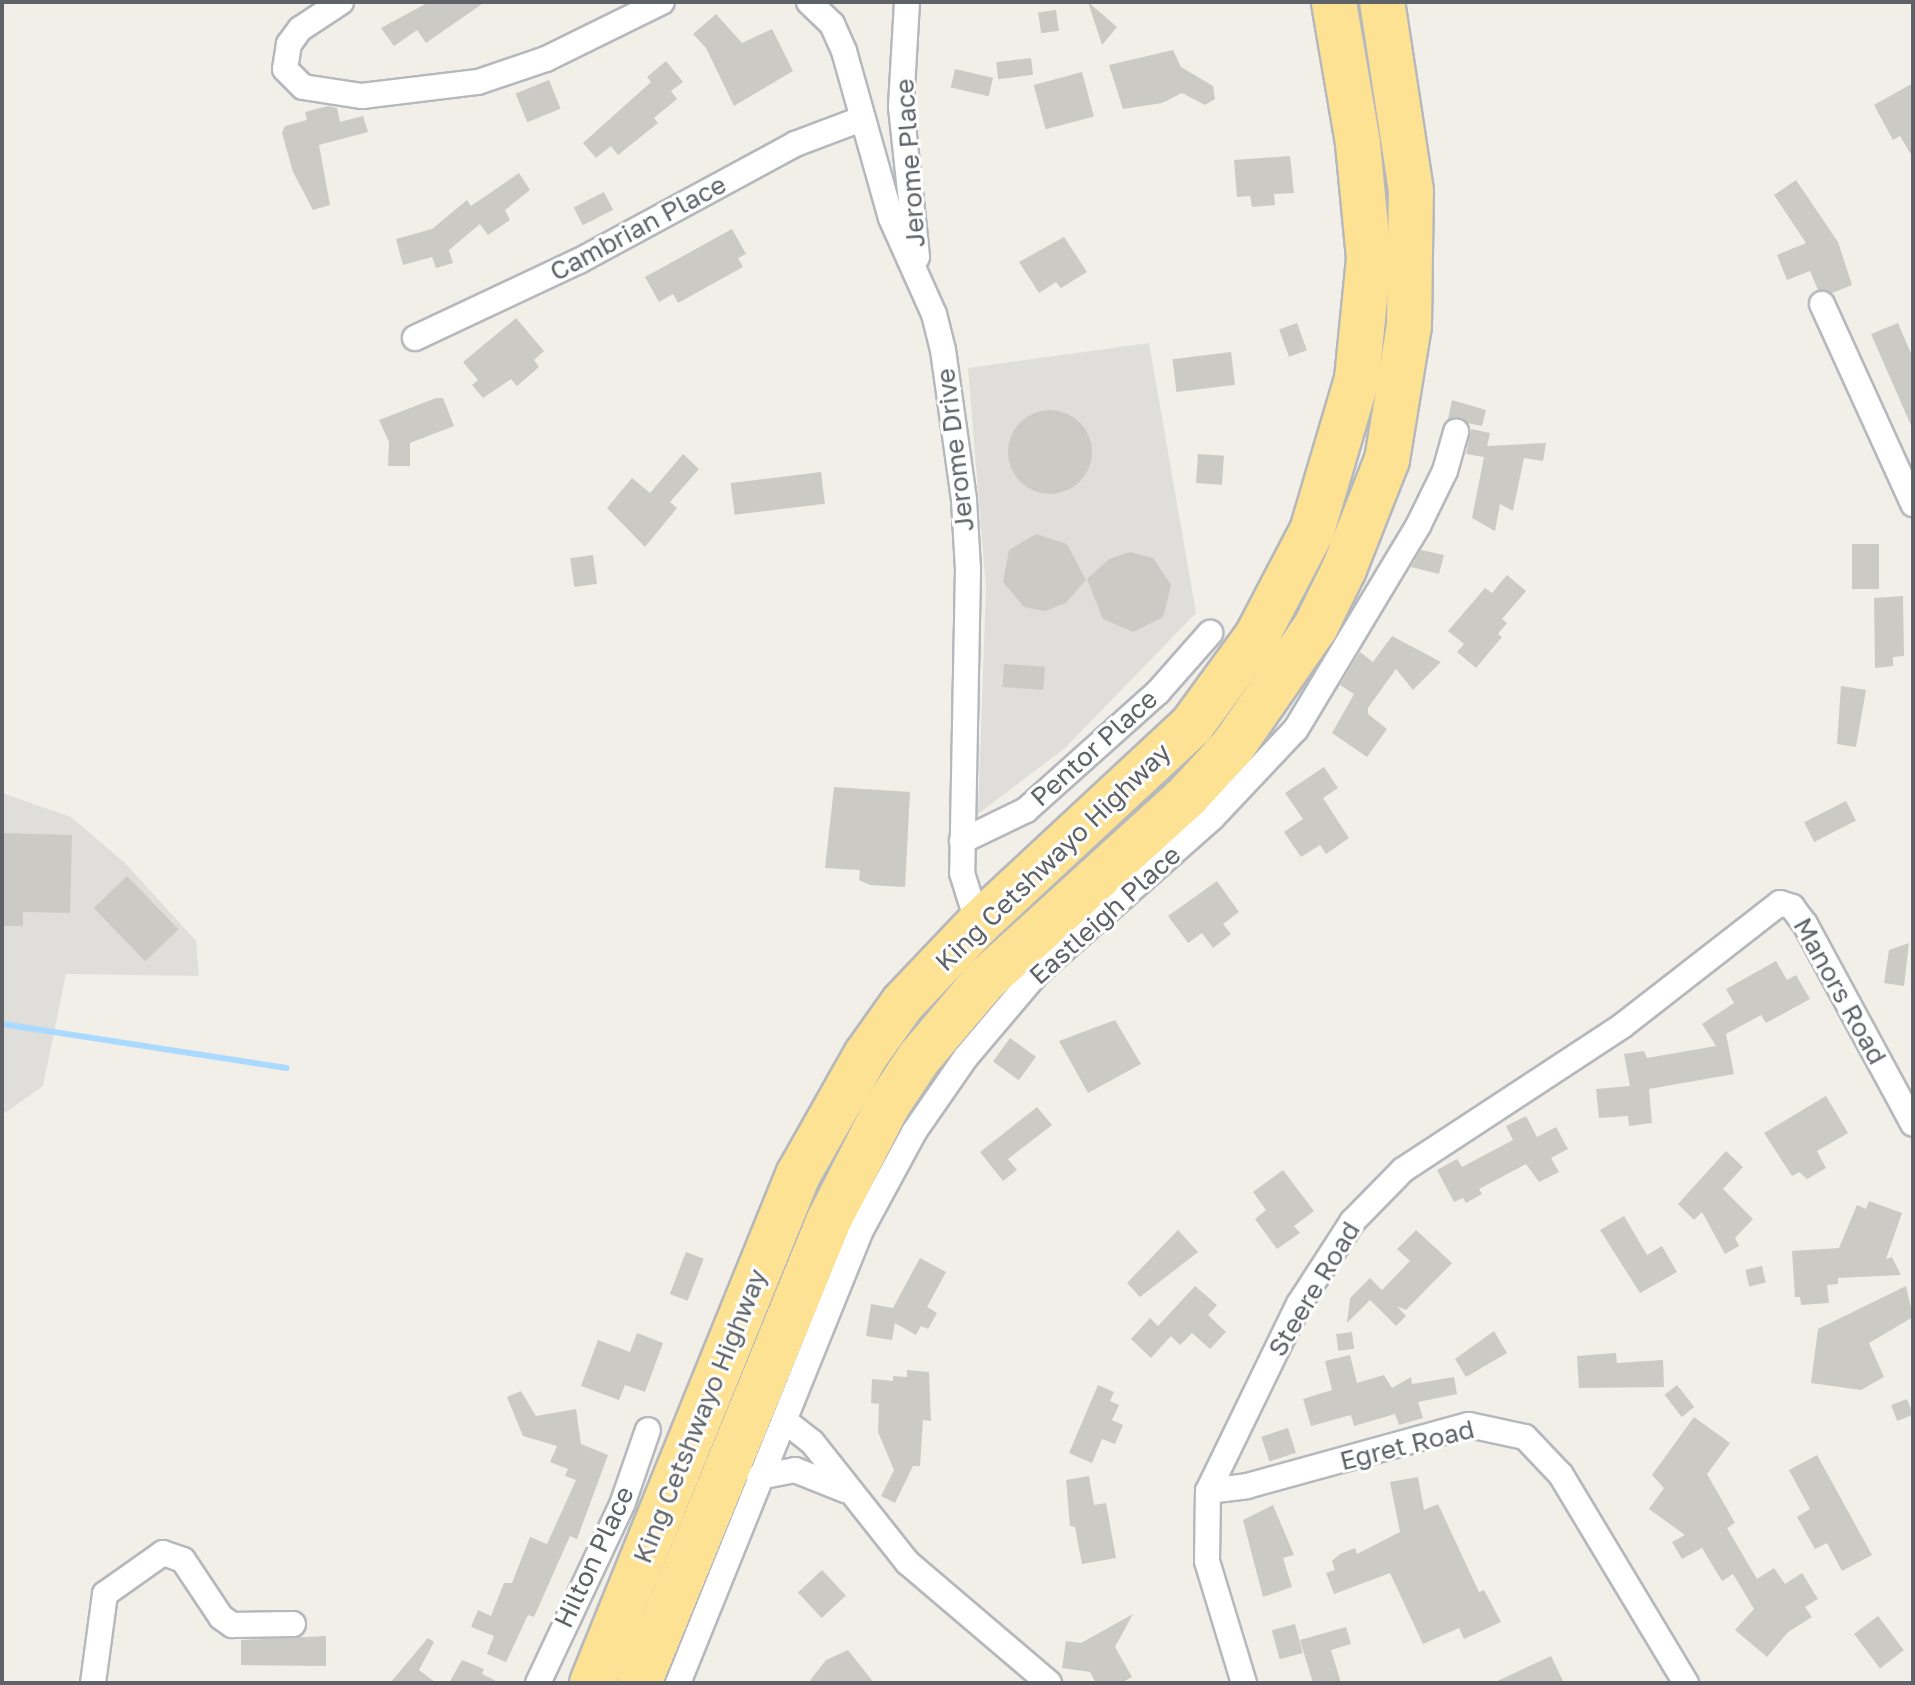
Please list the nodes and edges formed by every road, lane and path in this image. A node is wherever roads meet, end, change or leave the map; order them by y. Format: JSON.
{"nodes":[{"id":1,"x":341,"y":2,"type":"edge"},
{"id":2,"x":662,"y":2,"type":"edge"},
{"id":3,"x":809,"y":2,"type":"edge"},
{"id":4,"x":907,"y":2,"type":"edge"},
{"id":5,"x":1334,"y":2,"type":"edge"},
{"id":6,"x":1382,"y":2,"type":"edge"},
{"id":7,"x":861,"y":119,"type":"junction"},
{"id":8,"x":919,"y":276,"type":"junction"},
{"id":9,"x":1822,"y":304,"type":"dead end"},
{"id":10,"x":415,"y":338,"type":"dead end"},
{"id":11,"x":1456,"y":432,"type":"dead end"},
{"id":12,"x":1913,"y":504,"type":"edge"},
{"id":13,"x":1210,"y":633,"type":"dead end"},
{"id":14,"x":962,"y":841,"type":"junction"},
{"id":15,"x":1786,"y":903,"type":"joint"},
{"id":16,"x":978,"y":924,"type":"junction"},
{"id":17,"x":1912,"y":1117,"type":"edge"},
{"id":18,"x":802,"y":1380,"type":"junction"},
{"id":19,"x":785,"y":1421,"type":"junction"},
{"id":20,"x":648,"y":1430,"type":"dead end"},
{"id":21,"x":812,"y":1442,"type":"junction"},
{"id":22,"x":759,"y":1477,"type":"junction"},
{"id":23,"x":847,"y":1491,"type":"junction"},
{"id":24,"x":1208,"y":1491,"type":"junction"},
{"id":25,"x":293,"y":1624,"type":"dead end"},
{"id":26,"x":93,"y":1683,"type":"edge"},
{"id":27,"x":538,"y":1683,"type":"edge"},
{"id":28,"x":592,"y":1683,"type":"edge"},
{"id":29,"x":639,"y":1683,"type":"edge"},
{"id":30,"x":678,"y":1683,"type":"edge"},
{"id":31,"x":1049,"y":1683,"type":"edge"},
{"id":32,"x":1244,"y":1683,"type":"edge"},
{"id":33,"x":1686,"y":1683,"type":"edge"}],
"edges":[{"from":1,"to":2,"type":"street"},
{"from":3,"to":7,"type":"street","name":"Jerome Drive"},
{"from":4,"to":8,"type":"street","name":"Jerome Place"},
{"from":5,"to":16,"type":"highway","name":"King Cetshwayo Highway"},
{"from":6,"to":29,"type":"highway","name":"King Cetshwayo Highway"},
{"from":7,"to":8,"type":"street","name":"Jerome Drive"},
{"from":7,"to":10,"type":"street","name":"Cambrian Place"},
{"from":8,"to":14,"type":"street","name":"Jerome Drive"},
{"from":9,"to":12,"type":"street"},
{"from":11,"to":18,"type":"street","name":"Eastleigh Place"},
{"from":13,"to":14,"type":"street","name":"Pentor Place"},
{"from":14,"to":16,"type":"street","name":"Jerome Drive"},
{"from":15,"to":17,"type":"street","name":"Manors Road"},
{"from":15,"to":24,"type":"street","name":"Steere Road"},
{"from":16,"to":28,"type":"highway","name":"King Cetshwayo Highway"},
{"from":18,"to":19,"type":"street","name":"Eastleigh Place"},
{"from":18,"to":21,"type":"street"},
{"from":19,"to":21,"type":"street"},
{"from":19,"to":22,"type":"street","name":"Eastleigh Place"},
{"from":20,"to":27,"type":"street","name":"Hilton Place"},
{"from":21,"to":23,"type":"street"},
{"from":22,"to":23,"type":"street"},
{"from":22,"to":30,"type":"street","name":"Eastleigh Place"},
{"from":23,"to":31,"type":"street"},
{"from":24,"to":32,"type":"street","name":"Steere Road"},
{"from":24,"to":33,"type":"street","name":"Egret Road"},
{"from":25,"to":26,"type":"street"}]}
